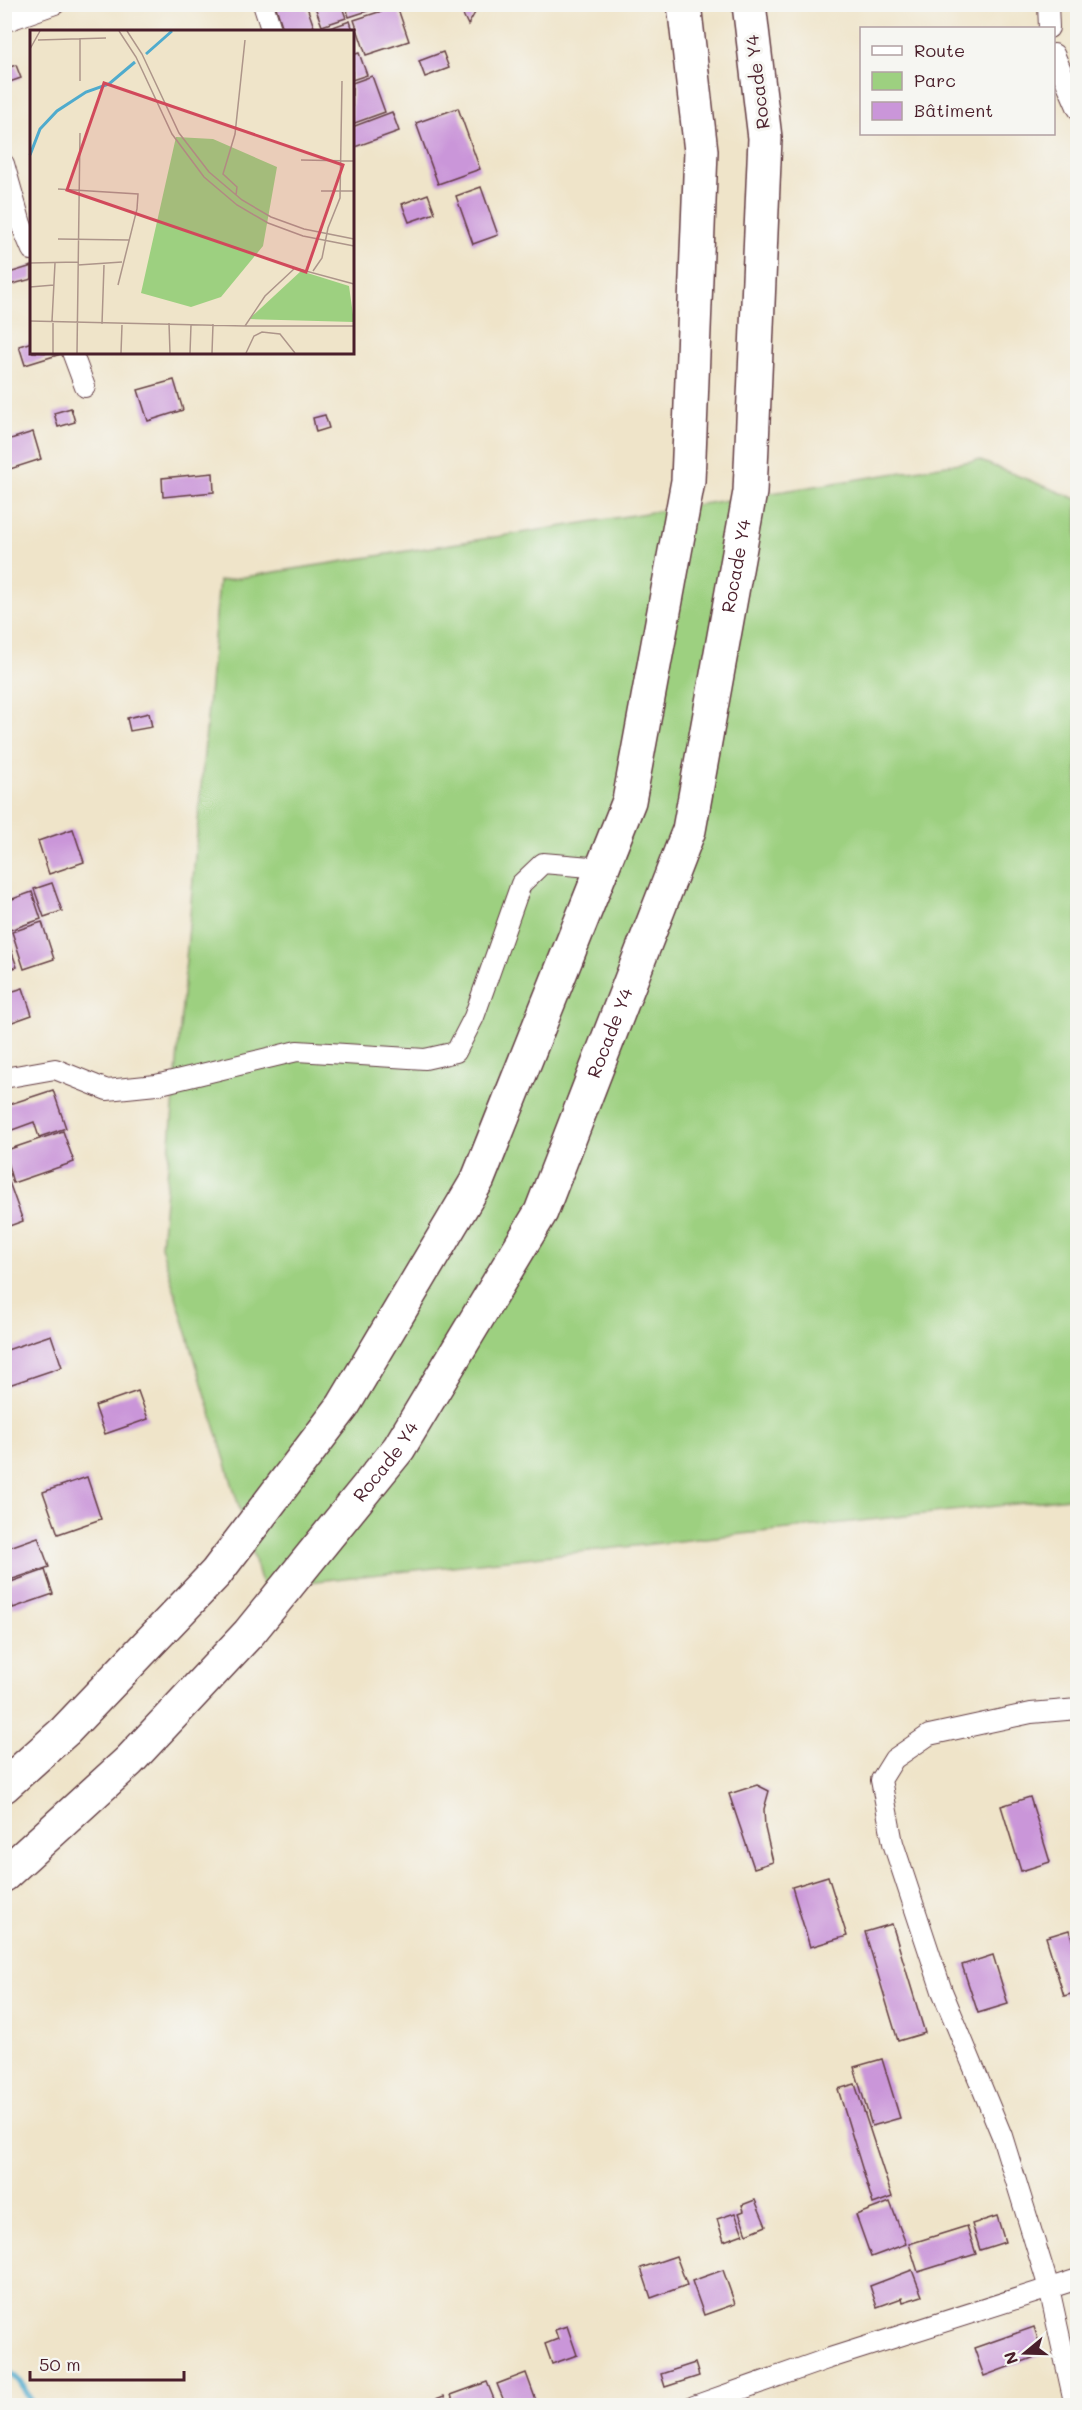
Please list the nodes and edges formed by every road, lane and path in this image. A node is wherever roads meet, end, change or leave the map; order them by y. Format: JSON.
{"nodes":[{"id":1,"x":55,"y":4,"type":"edge"},
{"id":2,"x":263,"y":4,"type":"edge"},
{"id":3,"x":684,"y":4,"type":"edge"},
{"id":4,"x":749,"y":4,"type":"edge"},
{"id":5,"x":1048,"y":4,"type":"edge"},
{"id":6,"x":4,"y":22,"type":"edge"},
{"id":7,"x":1049,"y":27,"type":"edge"},
{"id":8,"x":271,"y":30,"type":"edge"},
{"id":9,"x":1055,"y":59,"type":"edge"},
{"id":10,"x":1077,"y":110,"type":"edge"},
{"id":11,"x":4,"y":164,"type":"edge"},
{"id":12,"x":30,"y":245,"type":"edge"},
{"id":13,"x":73,"y":354,"type":"edge"},
{"id":14,"x":85,"y":387,"type":"dead end"},
{"id":15,"x":602,"y":868,"type":"junction"},
{"id":16,"x":4,"y":1078,"type":"edge"},
{"id":17,"x":1077,"y":1709,"type":"edge"},
{"id":18,"x":4,"y":1786,"type":"edge"},
{"id":19,"x":4,"y":1875,"type":"edge"},
{"id":20,"x":1077,"y":2278,"type":"edge"},
{"id":21,"x":1049,"y":2288,"type":"junction"},
{"id":22,"x":694,"y":2406,"type":"edge"},
{"id":23,"x":1075,"y":2406,"type":"edge"}],
"edges":[{"from":1,"to":6,"type":"street"},
{"from":2,"to":8,"type":"street"},
{"from":3,"to":15,"type":"highway"},
{"from":4,"to":19,"type":"highway","name":"Rocade Y4"},
{"from":5,"to":7,"type":"street"},
{"from":9,"to":10,"type":"street"},
{"from":11,"to":12,"type":"street"},
{"from":13,"to":14,"type":"street"},
{"from":15,"to":16,"type":"street"},
{"from":15,"to":18,"type":"highway"},
{"from":17,"to":21,"type":"street"},
{"from":20,"to":21,"type":"street"},
{"from":21,"to":22,"type":"street"},
{"from":21,"to":23,"type":"street"}]}
